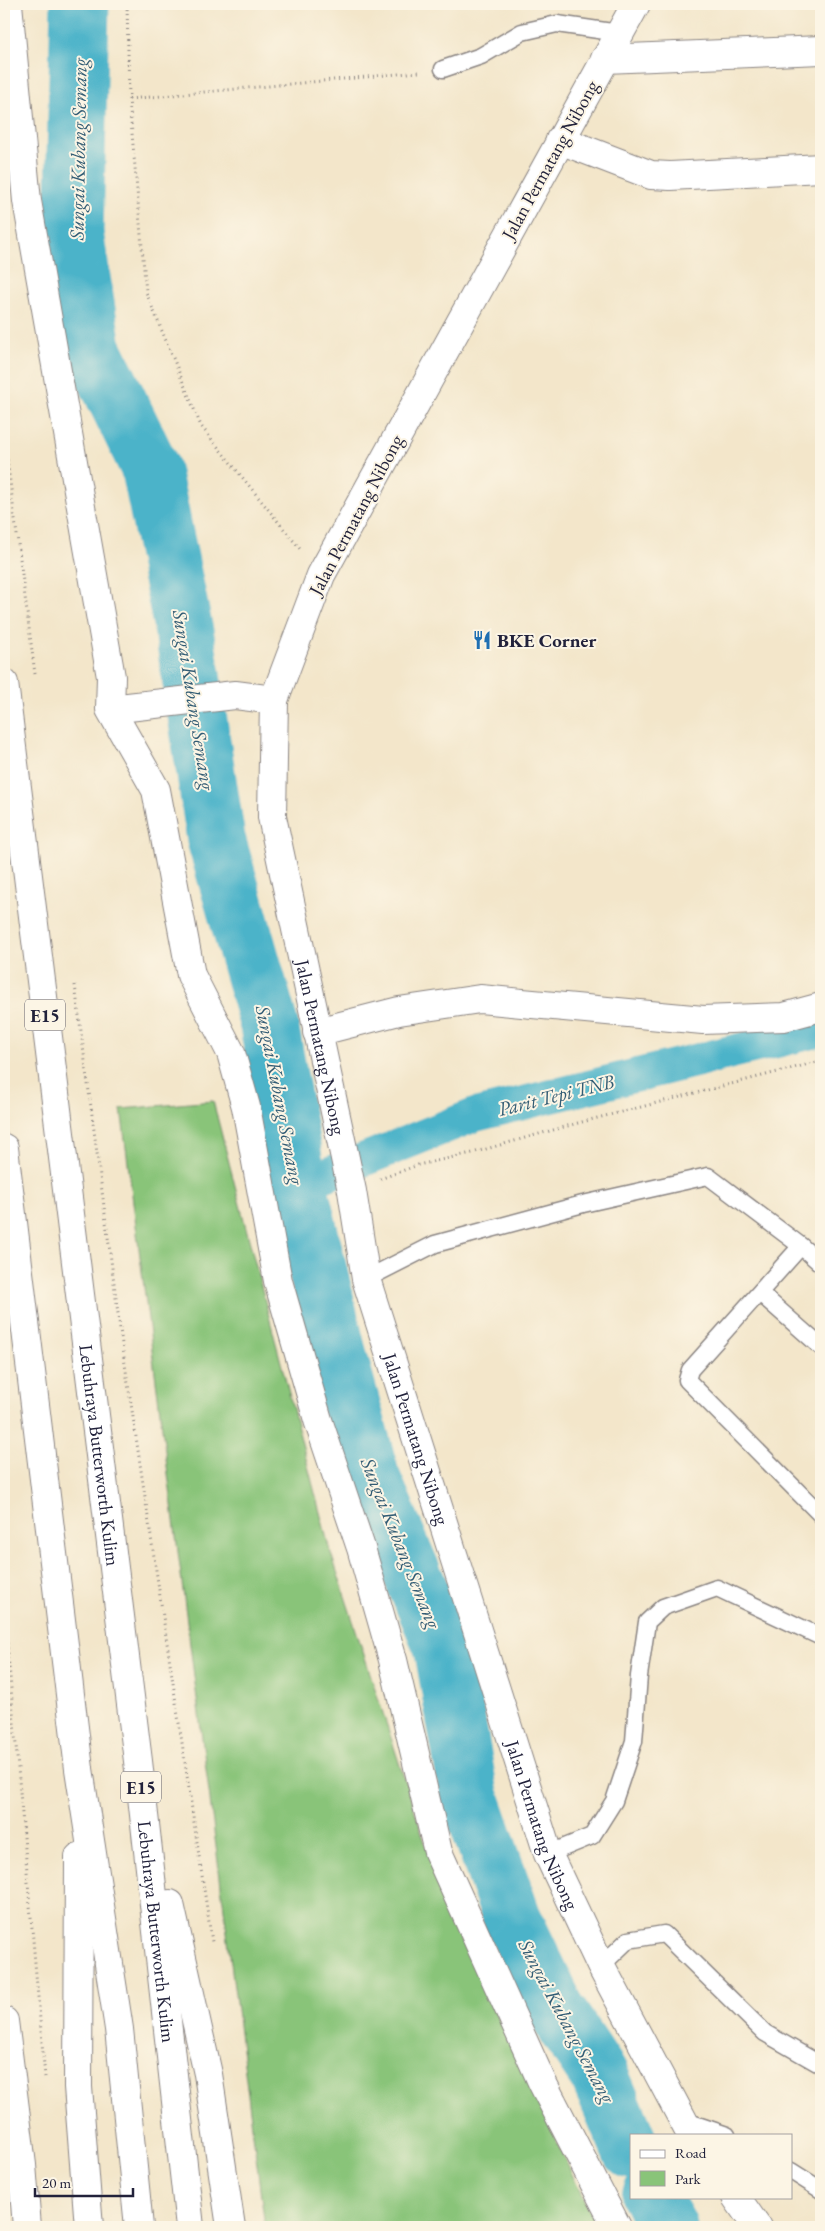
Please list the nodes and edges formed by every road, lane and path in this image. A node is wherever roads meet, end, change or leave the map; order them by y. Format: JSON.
{"nodes":[{"id":1,"x":8,"y":4,"type":"edge"},
{"id":2,"x":127,"y":4,"type":"edge"},
{"id":3,"x":636,"y":4,"type":"edge"},
{"id":4,"x":619,"y":34,"type":"junction"},
{"id":5,"x":821,"y":50,"type":"edge"},
{"id":6,"x":606,"y":59,"type":"junction"},
{"id":7,"x":443,"y":69,"type":"joint"},
{"id":8,"x":129,"y":99,"type":"junction"},
{"id":9,"x":560,"y":140,"type":"junction"},
{"id":10,"x":821,"y":168,"type":"edge"},
{"id":11,"x":321,"y":575,"type":"junction"},
{"id":12,"x":4,"y":683,"type":"edge"},
{"id":13,"x":274,"y":700,"type":"junction"},
{"id":14,"x":121,"y":708,"type":"junction"},
{"id":15,"x":821,"y":1007,"type":"edge"},
{"id":16,"x":317,"y":1032,"type":"junction"},
{"id":17,"x":821,"y":1061,"type":"edge"},
{"id":18,"x":4,"y":1148,"type":"edge"},
{"id":19,"x":349,"y":1182,"type":"junction"},
{"id":20,"x":802,"y":1246,"type":"junction"},
{"id":21,"x":821,"y":1264,"type":"edge"},
{"id":22,"x":366,"y":1279,"type":"junction"},
{"id":23,"x":760,"y":1293,"type":"junction"},
{"id":24,"x":122,"y":1344,"type":"dead end"},
{"id":25,"x":821,"y":1347,"type":"edge"},
{"id":26,"x":821,"y":1515,"type":"edge"},
{"id":27,"x":4,"y":1608,"type":"edge"},
{"id":28,"x":821,"y":1637,"type":"edge"},
{"id":29,"x":138,"y":1761,"type":"junction"},
{"id":30,"x":79,"y":1769,"type":"junction"},
{"id":31,"x":548,"y":1854,"type":"junction"},
{"id":32,"x":214,"y":1949,"type":"dead end"},
{"id":33,"x":601,"y":1966,"type":"junction"},
{"id":34,"x":4,"y":2022,"type":"edge"},
{"id":35,"x":821,"y":2065,"type":"edge"},
{"id":36,"x":46,"y":2084,"type":"dead end"},
{"id":37,"x":689,"y":2130,"type":"edge"},
{"id":38,"x":719,"y":2134,"type":"edge"},
{"id":39,"x":792,"y":2172,"type":"edge"},
{"id":40,"x":821,"y":2190,"type":"edge"},
{"id":41,"x":726,"y":2198,"type":"edge"},
{"id":42,"x":737,"y":2198,"type":"edge"},
{"id":43,"x":27,"y":2227,"type":"edge"},
{"id":44,"x":89,"y":2227,"type":"edge"},
{"id":45,"x":140,"y":2227,"type":"edge"},
{"id":46,"x":190,"y":2227,"type":"edge"},
{"id":47,"x":231,"y":2227,"type":"edge"},
{"id":48,"x":617,"y":2227,"type":"edge"},
{"id":49,"x":742,"y":2227,"type":"edge"},
{"id":50,"x":757,"y":2227,"type":"edge"}],
"edges":[{"from":1,"to":14,"type":"main road"},
{"from":2,"to":8,"type":"path"},
{"from":3,"to":4,"type":"main road","name":"Jalan Permatang Nibong"},
{"from":4,"to":6,"type":"main road","name":"Jalan Permatang Nibong"},
{"from":4,"to":7,"type":"lane"},
{"from":5,"to":6,"type":"main road"},
{"from":6,"to":9,"type":"main road","name":"Jalan Permatang Nibong"},
{"from":7,"to":8,"type":"path"},
{"from":8,"to":11,"type":"path"},
{"from":9,"to":10,"type":"main road"},
{"from":9,"to":11,"type":"main road","name":"Jalan Permatang Nibong"},
{"from":11,"to":13,"type":"main road","name":"Jalan Permatang Nibong"},
{"from":12,"to":29,"type":"main road","name":"Lebuhraya Butterworth Kulim","number":"E15"},
{"from":13,"to":14,"type":"main road"},
{"from":13,"to":16,"type":"main road","name":"Jalan Permatang Nibong"},
{"from":14,"to":48,"type":"main road"},
{"from":15,"to":16,"type":"main road"},
{"from":16,"to":19,"type":"main road","name":"Jalan Permatang Nibong"},
{"from":17,"to":19,"type":"path"},
{"from":18,"to":30,"type":"main road"},
{"from":19,"to":22,"type":"main road","name":"Jalan Permatang Nibong"},
{"from":20,"to":21,"type":"lane"},
{"from":20,"to":22,"type":"lane"},
{"from":20,"to":23,"type":"lane"},
{"from":22,"to":31,"type":"main road","name":"Jalan Permatang Nibong"},
{"from":23,"to":25,"type":"lane"},
{"from":23,"to":26,"type":"lane"},
{"from":24,"to":32,"type":"path"},
{"from":27,"to":36,"type":"path"},
{"from":28,"to":31,"type":"lane"},
{"from":29,"to":46,"type":"main road","name":"Lebuhraya Butterworth Kulim","number":"E15"},
{"from":29,"to":47,"type":"main road"},
{"from":30,"to":44,"type":"main road"},
{"from":30,"to":45,"type":"main road"},
{"from":31,"to":33,"type":"main road","name":"Jalan Permatang Nibong"},
{"from":33,"to":35,"type":"lane"},
{"from":33,"to":37,"type":"main road","name":"Jalan Permatang Nibong"},
{"from":34,"to":43,"type":"main road"},
{"from":37,"to":38,"type":"lane"},
{"from":39,"to":40,"type":"lane"},
{"from":41,"to":49,"type":"main road"},
{"from":42,"to":50,"type":"main road"}]}
